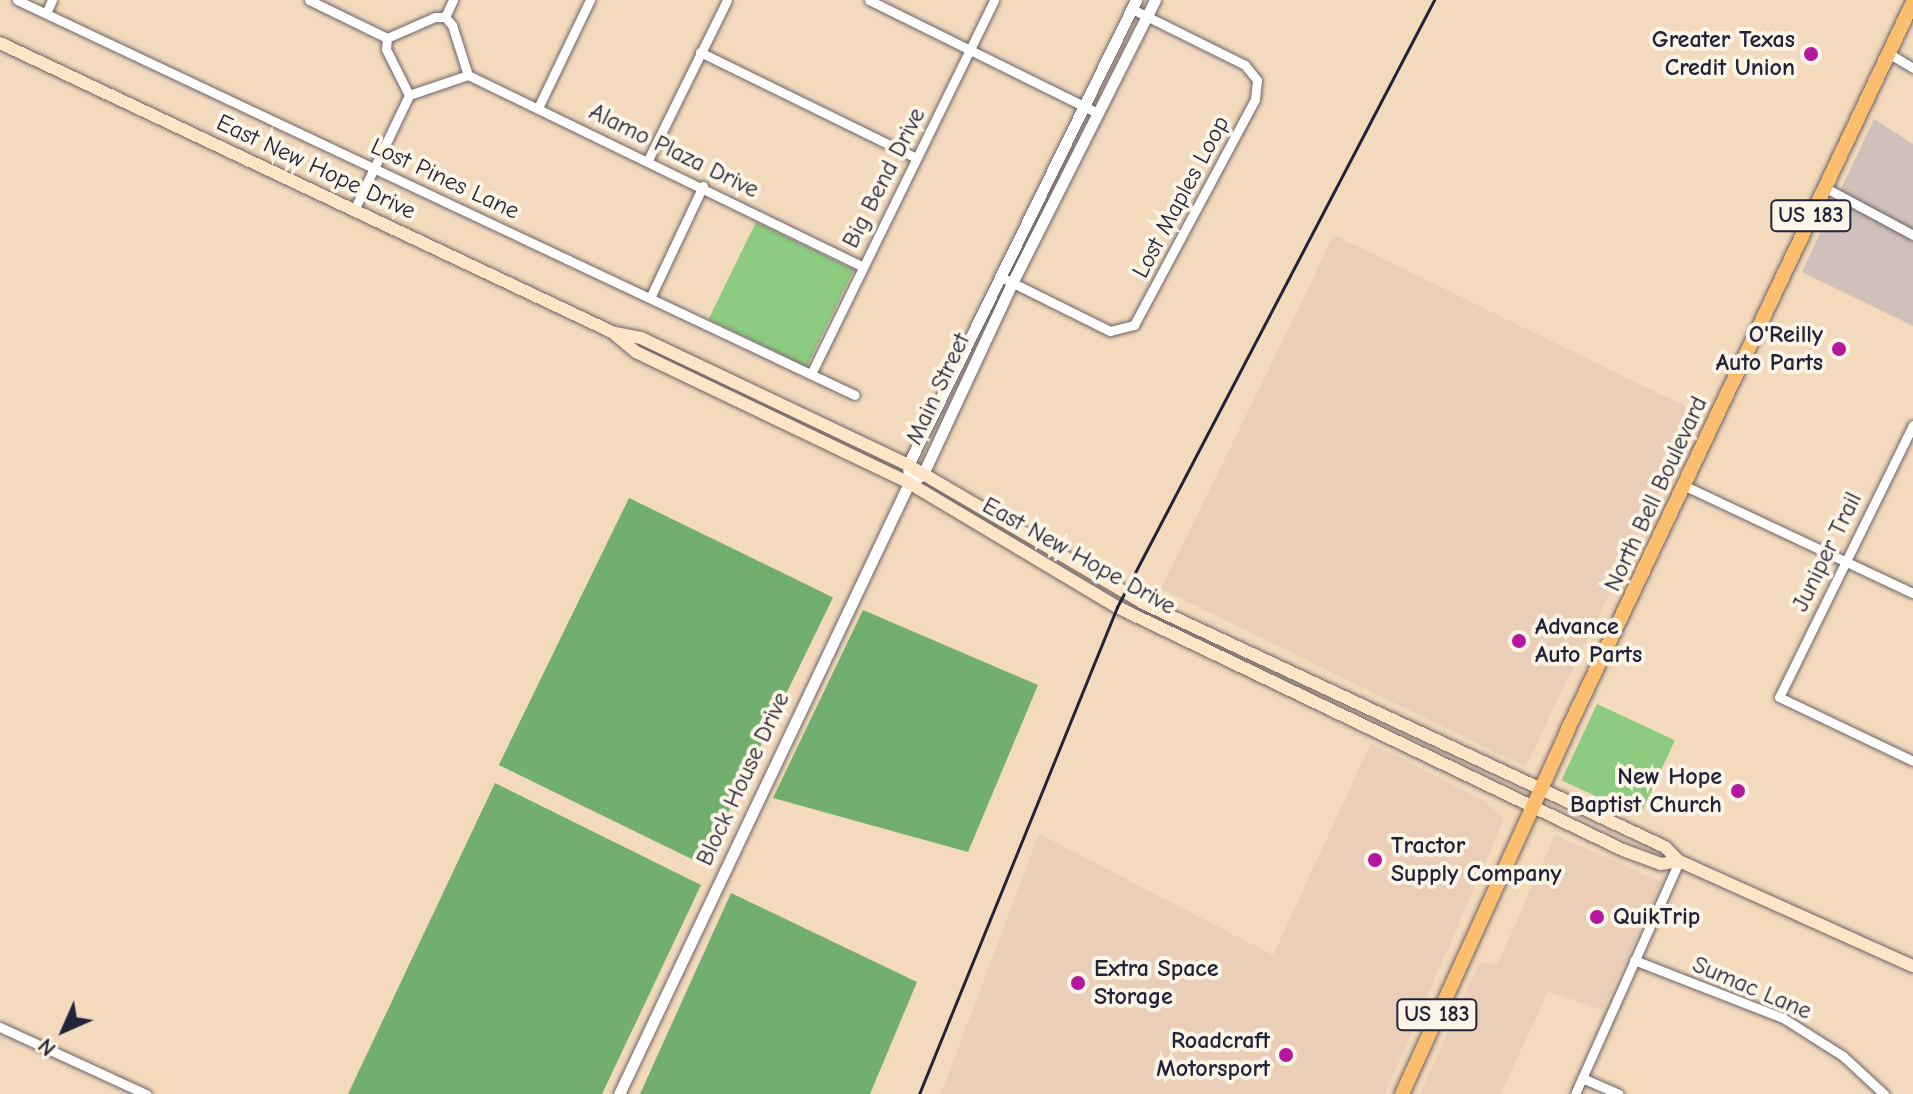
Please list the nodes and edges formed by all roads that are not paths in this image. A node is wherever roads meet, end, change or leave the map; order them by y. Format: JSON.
{"nodes":[{"id":1,"x":17,"y":0,"type":"edge"},
{"id":2,"x":52,"y":0,"type":"edge"},
{"id":3,"x":453,"y":0,"type":"edge"},
{"id":4,"x":590,"y":0,"type":"edge"},
{"id":5,"x":727,"y":0,"type":"edge"},
{"id":6,"x":869,"y":0,"type":"edge"},
{"id":7,"x":994,"y":0,"type":"edge"},
{"id":8,"x":1155,"y":0,"type":"edge"},
{"id":9,"x":314,"y":1,"type":"edge"},
{"id":10,"x":1913,"y":2,"type":"edge"},
{"id":11,"x":1134,"y":4,"type":"edge"},
{"id":12,"x":46,"y":13,"type":"junction"},
{"id":13,"x":1147,"y":16,"type":"junction"},
{"id":14,"x":445,"y":17,"type":"junction"},
{"id":15,"x":387,"y":38,"type":"junction"},
{"id":16,"x":0,"y":43,"type":"edge"},
{"id":17,"x":970,"y":49,"type":"junction"},
{"id":18,"x":700,"y":52,"type":"junction"},
{"id":19,"x":1888,"y":53,"type":"junction"},
{"id":20,"x":1913,"y":68,"type":"edge"},
{"id":21,"x":468,"y":75,"type":"junction"},
{"id":22,"x":409,"y":95,"type":"junction"},
{"id":23,"x":1082,"y":106,"type":"junction"},
{"id":24,"x":538,"y":108,"type":"junction"},
{"id":25,"x":1096,"y":112,"type":"junction"},
{"id":26,"x":916,"y":158,"type":"junction"},
{"id":27,"x":648,"y":160,"type":"junction"},
{"id":28,"x":375,"y":168,"type":"junction"},
{"id":29,"x":703,"y":186,"type":"junction"},
{"id":30,"x":1824,"y":187,"type":"junction"},
{"id":31,"x":354,"y":210,"type":"junction"},
{"id":32,"x":1913,"y":235,"type":"edge"},
{"id":33,"x":862,"y":266,"type":"junction"},
{"id":34,"x":999,"y":276,"type":"junction"},
{"id":35,"x":1012,"y":283,"type":"junction"},
{"id":36,"x":650,"y":298,"type":"junction"},
{"id":37,"x":612,"y":332,"type":"junction"},
{"id":38,"x":811,"y":374,"type":"junction"},
{"id":39,"x":855,"y":395,"type":"dead end"},
{"id":40,"x":1912,"y":424,"type":"edge"},
{"id":41,"x":908,"y":465,"type":"junction"},
{"id":42,"x":923,"y":474,"type":"junction"},
{"id":43,"x":909,"y":483,"type":"junction"},
{"id":44,"x":1683,"y":485,"type":"junction"},
{"id":45,"x":1845,"y":560,"type":"junction"},
{"id":46,"x":1913,"y":593,"type":"edge"},
{"id":47,"x":1913,"y":761,"type":"edge"},
{"id":48,"x":1539,"y":791,"type":"junction"},
{"id":49,"x":1531,"y":808,"type":"junction"},
{"id":50,"x":1679,"y":861,"type":"junction"},
{"id":51,"x":1634,"y":960,"type":"junction"},
{"id":52,"x":1913,"y":966,"type":"edge"},
{"id":53,"x":0,"y":1027,"type":"edge"},
{"id":54,"x":1582,"y":1078,"type":"junction"},
{"id":55,"x":146,"y":1094,"type":"edge"},
{"id":56,"x":619,"y":1094,"type":"edge"},
{"id":57,"x":1402,"y":1094,"type":"edge"},
{"id":58,"x":1575,"y":1094,"type":"edge"},
{"id":59,"x":1619,"y":1094,"type":"edge"},
{"id":60,"x":1884,"y":1094,"type":"edge"}],
"edges":[{"from":1,"to":12,"type":"street","name":"Lost Pines Lane"},
{"from":2,"to":12,"type":"street"},
{"from":3,"to":14,"type":"street"},
{"from":4,"to":24,"type":"street"},
{"from":5,"to":18,"type":"street"},
{"from":6,"to":17,"type":"street"},
{"from":7,"to":17,"type":"street","name":"Big Bend Drive"},
{"from":8,"to":13,"type":"street","name":"Main Street"},
{"from":9,"to":15,"type":"street"},
{"from":10,"to":19,"type":"main road","name":"North Bell Boulevard","number":"US 183"},
{"from":11,"to":13,"type":"street","name":"Lost Maples Loop"},
{"from":11,"to":23,"type":"street","name":"Main Street"},
{"from":12,"to":28,"type":"street","name":"Lost Pines Lane"},
{"from":13,"to":25,"type":"street","name":"Main Street"},
{"from":13,"to":35,"type":"street","name":"Lost Maples Loop"},
{"from":14,"to":15,"type":"street"},
{"from":14,"to":21,"type":"street"},
{"from":15,"to":22,"type":"street"},
{"from":16,"to":31,"type":"main road","name":"East New Hope Drive"},
{"from":17,"to":23,"type":"street"},
{"from":17,"to":26,"type":"street","name":"Big Bend Drive"},
{"from":18,"to":26,"type":"street"},
{"from":18,"to":27,"type":"street"},
{"from":19,"to":20,"type":"street"},
{"from":19,"to":30,"type":"main road","name":"North Bell Boulevard","number":"US 183"},
{"from":21,"to":22,"type":"street"},
{"from":21,"to":24,"type":"street","name":"Alamo Plaza Drive"},
{"from":22,"to":28,"type":"street"},
{"from":23,"to":25,"type":"street"},
{"from":23,"to":34,"type":"street","name":"Main Street"},
{"from":24,"to":27,"type":"street","name":"Alamo Plaza Drive"},
{"from":25,"to":35,"type":"street","name":"Main Street"},
{"from":26,"to":33,"type":"street","name":"Big Bend Drive"},
{"from":27,"to":29,"type":"street","name":"Alamo Plaza Drive"},
{"from":28,"to":31,"type":"street"},
{"from":28,"to":36,"type":"street","name":"Lost Pines Lane"},
{"from":29,"to":33,"type":"street","name":"Alamo Plaza Drive"},
{"from":29,"to":36,"type":"street"},
{"from":30,"to":32,"type":"street"},
{"from":30,"to":44,"type":"main road","name":"North Bell Boulevard","number":"US 183"},
{"from":31,"to":37,"type":"main road","name":"East New Hope Drive"},
{"from":33,"to":38,"type":"street","name":"Big Bend Drive"},
{"from":34,"to":35,"type":"street","name":"Lost Maples Loop"},
{"from":34,"to":41,"type":"street","name":"Main Street"},
{"from":35,"to":42,"type":"street","name":"Main Street"},
{"from":36,"to":38,"type":"street","name":"Lost Pines Lane"},
{"from":37,"to":41,"type":"main road","name":"East New Hope Drive"},
{"from":37,"to":43,"type":"main road","name":"East New Hope Drive"},
{"from":38,"to":39,"type":"street","name":"Lost Pines Lane"},
{"from":40,"to":45,"type":"street","name":"Juniper Trail"},
{"from":41,"to":42,"type":"main road","name":"East New Hope Drive"},
{"from":41,"to":43,"type":"street","name":"Main Street"},
{"from":42,"to":43,"type":"street","name":"Main Street"},
{"from":42,"to":48,"type":"main road","name":"East New Hope Drive"},
{"from":43,"to":49,"type":"main road","name":"East New Hope Drive"},
{"from":43,"to":56,"type":"street","name":"Block House Drive"},
{"from":44,"to":45,"type":"street"},
{"from":44,"to":48,"type":"main road","name":"North Bell Boulevard","number":"US 183"},
{"from":45,"to":46,"type":"street"},
{"from":45,"to":47,"type":"street","name":"Juniper Trail"},
{"from":48,"to":49,"type":"main road","name":"North Bell Boulevard","number":"US 183"},
{"from":48,"to":50,"type":"main road","name":"East New Hope Drive"},
{"from":49,"to":50,"type":"main road","name":"East New Hope Drive"},
{"from":49,"to":57,"type":"main road","name":"North Bell Boulevard","number":"US 183"},
{"from":50,"to":51,"type":"street"},
{"from":50,"to":52,"type":"main road"},
{"from":51,"to":54,"type":"street"},
{"from":51,"to":60,"type":"street","name":"Sumac Lane"},
{"from":53,"to":55,"type":"street"},
{"from":54,"to":58,"type":"street"},
{"from":54,"to":59,"type":"street"}]}
